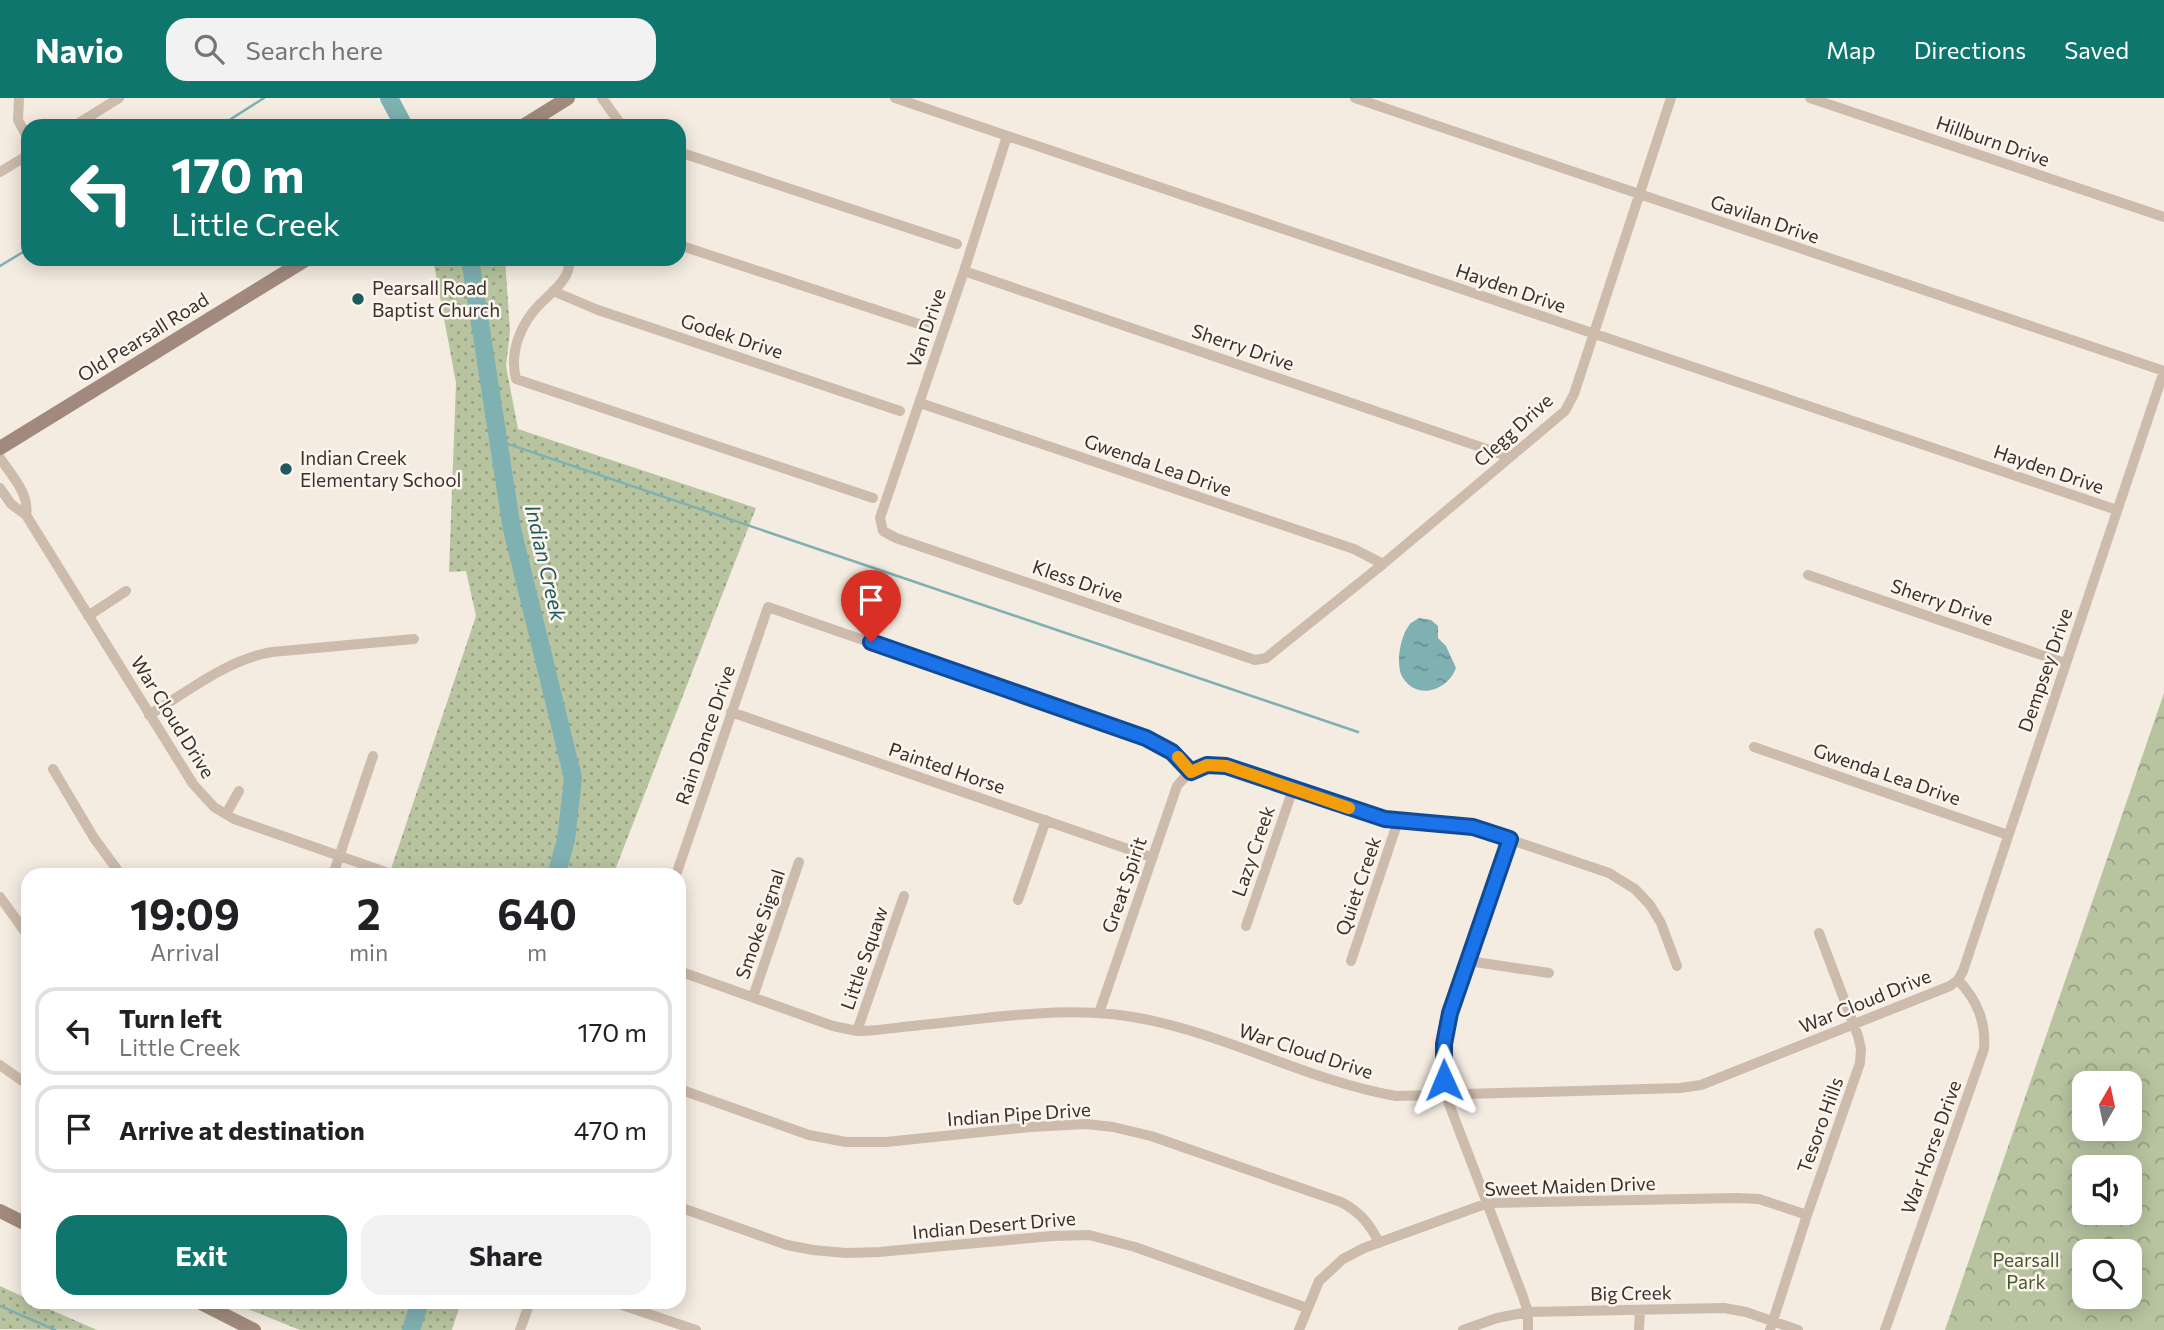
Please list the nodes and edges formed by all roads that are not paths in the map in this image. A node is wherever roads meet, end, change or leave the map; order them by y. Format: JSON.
{"nodes":[{"id":1,"x":19,"y":98,"type":"edge"},
{"id":2,"x":119,"y":98,"type":"edge"},
{"id":3,"x":568,"y":98,"type":"edge"},
{"id":4,"x":602,"y":98,"type":"edge"},
{"id":5,"x":895,"y":98,"type":"edge"},
{"id":6,"x":1355,"y":98,"type":"edge"},
{"id":7,"x":1671,"y":98,"type":"edge"},
{"id":8,"x":1810,"y":98,"type":"edge"},
{"id":9,"x":85,"y":119,"type":"edge"},
{"id":10,"x":534,"y":119,"type":"edge"},
{"id":11,"x":617,"y":119,"type":"edge"},
{"id":12,"x":21,"y":126,"type":"edge"},
{"id":13,"x":1007,"y":136,"type":"junction"},
{"id":14,"x":686,"y":154,"type":"edge"},
{"id":15,"x":21,"y":159,"type":"edge"},
{"id":16,"x":0,"y":172,"type":"edge"},
{"id":17,"x":1638,"y":195,"type":"junction"},
{"id":18,"x":2164,"y":217,"type":"edge"},
{"id":19,"x":957,"y":244,"type":"dead end"},
{"id":20,"x":686,"y":247,"type":"edge"},
{"id":21,"x":296,"y":266,"type":"edge"},
{"id":22,"x":568,"y":266,"type":"edge"},
{"id":23,"x":964,"y":271,"type":"junction"},
{"id":24,"x":553,"y":291,"type":"junction"},
{"id":25,"x":928,"y":327,"type":"dead end"},
{"id":26,"x":1592,"y":333,"type":"junction"},
{"id":27,"x":2164,"y":371,"type":"edge"},
{"id":28,"x":920,"y":403,"type":"junction"},
{"id":29,"x":900,"y":411,"type":"dead end"},
{"id":30,"x":0,"y":448,"type":"edge"},
{"id":31,"x":1510,"y":457,"type":"junction"},
{"id":32,"x":0,"y":458,"type":"edge"},
{"id":33,"x":0,"y":488,"type":"edge"},
{"id":34,"x":873,"y":498,"type":"dead end"},
{"id":35,"x":2117,"y":510,"type":"junction"},
{"id":36,"x":26,"y":515,"type":"junction"},
{"id":37,"x":883,"y":531,"type":"joint"},
{"id":38,"x":1383,"y":564,"type":"junction"},
{"id":39,"x":1808,"y":575,"type":"dead end"},
{"id":40,"x":126,"y":591,"type":"dead end"},
{"id":41,"x":88,"y":616,"type":"junction"},
{"id":42,"x":414,"y":639,"type":"dead end"},
{"id":43,"x":1262,"y":659,"type":"joint"},
{"id":44,"x":2066,"y":663,"type":"junction"},
{"id":45,"x":731,"y":712,"type":"junction"},
{"id":46,"x":149,"y":715,"type":"junction"},
{"id":47,"x":1754,"y":747,"type":"dead end"},
{"id":48,"x":373,"y":756,"type":"dead end"},
{"id":49,"x":53,"y":769,"type":"dead end"},
{"id":50,"x":1191,"y":772,"type":"junction"},
{"id":51,"x":1293,"y":789,"type":"junction"},
{"id":52,"x":239,"y":791,"type":"dead end"},
{"id":53,"x":226,"y":814,"type":"junction"},
{"id":54,"x":1046,"y":820,"type":"junction"},
{"id":55,"x":1398,"y":821,"type":"junction"},
{"id":56,"x":2008,"y":835,"type":"junction"},
{"id":57,"x":1510,"y":839,"type":"junction"},
{"id":58,"x":339,"y":856,"type":"junction"},
{"id":59,"x":1151,"y":857,"type":"junction"},
{"id":60,"x":799,"y":862,"type":"dead end"},
{"id":61,"x":116,"y":868,"type":"edge"},
{"id":62,"x":335,"y":868,"type":"edge"},
{"id":63,"x":374,"y":868,"type":"edge"},
{"id":64,"x":678,"y":868,"type":"edge"},
{"id":65,"x":904,"y":896,"type":"dead end"},
{"id":66,"x":0,"y":897,"type":"edge"},
{"id":67,"x":1018,"y":900,"type":"dead end"},
{"id":68,"x":21,"y":926,"type":"edge"},
{"id":69,"x":1246,"y":926,"type":"dead end"},
{"id":70,"x":1819,"y":933,"type":"dead end"},
{"id":71,"x":1350,"y":961,"type":"dead end"},
{"id":72,"x":1468,"y":961,"type":"junction"},
{"id":73,"x":1677,"y":966,"type":"dead end"},
{"id":74,"x":686,"y":973,"type":"edge"},
{"id":75,"x":1549,"y":973,"type":"dead end"},
{"id":76,"x":1958,"y":980,"type":"junction"},
{"id":77,"x":754,"y":997,"type":"junction"},
{"id":78,"x":1099,"y":1013,"type":"junction"},
{"id":79,"x":1853,"y":1024,"type":"junction"},
{"id":80,"x":857,"y":1031,"type":"junction"},
{"id":81,"x":0,"y":1065,"type":"edge"},
{"id":82,"x":21,"y":1081,"type":"edge"},
{"id":83,"x":686,"y":1091,"type":"edge"},
{"id":84,"x":1447,"y":1093,"type":"junction"},
{"id":85,"x":1488,"y":1203,"type":"junction"},
{"id":86,"x":686,"y":1210,"type":"edge"},
{"id":87,"x":0,"y":1211,"type":"edge"},
{"id":88,"x":1807,"y":1215,"type":"junction"},
{"id":89,"x":21,"y":1222,"type":"edge"},
{"id":90,"x":1379,"y":1243,"type":"junction"},
{"id":91,"x":1307,"y":1308,"type":"junction"},
{"id":92,"x":214,"y":1309,"type":"edge"},
{"id":93,"x":528,"y":1309,"type":"edge"},
{"id":94,"x":634,"y":1309,"type":"edge"},
{"id":95,"x":1640,"y":1310,"type":"junction"},
{"id":96,"x":1528,"y":1312,"type":"junction"},
{"id":97,"x":1771,"y":1326,"type":"edge"},
{"id":98,"x":254,"y":1330,"type":"edge"},
{"id":99,"x":520,"y":1330,"type":"edge"},
{"id":100,"x":695,"y":1330,"type":"edge"},
{"id":101,"x":1299,"y":1330,"type":"edge"},
{"id":102,"x":1463,"y":1330,"type":"edge"},
{"id":103,"x":1528,"y":1330,"type":"edge"},
{"id":104,"x":1639,"y":1330,"type":"edge"},
{"id":105,"x":1798,"y":1330,"type":"edge"},
{"id":106,"x":1885,"y":1330,"type":"edge"}],
"edges":[{"from":1,"to":12,"type":"street"},
{"from":2,"to":9,"type":"street"},
{"from":3,"to":10,"type":"main road"},
{"from":4,"to":11,"type":"street"},
{"from":5,"to":13,"type":"street","name":"Hayden Drive"},
{"from":6,"to":17,"type":"street","name":"Gavilan Drive"},
{"from":7,"to":17,"type":"street","name":"Clegg Drive"},
{"from":8,"to":18,"type":"street","name":"Hillburn Drive"},
{"from":13,"to":23,"type":"street","name":"Van Drive"},
{"from":13,"to":26,"type":"street","name":"Hayden Drive"},
{"from":14,"to":19,"type":"street"},
{"from":15,"to":16,"type":"street"},
{"from":17,"to":26,"type":"street","name":"Clegg Drive"},
{"from":17,"to":27,"type":"street","name":"Gavilan Drive"},
{"from":20,"to":25,"type":"street"},
{"from":21,"to":30,"type":"main road","name":"Old Pearsall Road"},
{"from":22,"to":24,"type":"street"},
{"from":23,"to":28,"type":"street","name":"Van Drive"},
{"from":23,"to":31,"type":"street","name":"Sherry Drive"},
{"from":24,"to":29,"type":"street","name":"Godek Drive"},
{"from":24,"to":34,"type":"street"},
{"from":26,"to":31,"type":"street","name":"Clegg Drive"},
{"from":26,"to":35,"type":"street","name":"Hayden Drive"},
{"from":27,"to":35,"type":"street","name":"Dempsey Drive"},
{"from":28,"to":37,"type":"street","name":"Van Drive"},
{"from":28,"to":38,"type":"street","name":"Gwenda Lea Drive"},
{"from":31,"to":38,"type":"street","name":"Clegg Drive"},
{"from":32,"to":36,"type":"street","name":"War Cloud Drive"},
{"from":33,"to":36,"type":"street","name":"War Cloud Drive"},
{"from":35,"to":44,"type":"street","name":"Dempsey Drive"},
{"from":36,"to":41,"type":"street","name":"War Cloud Drive"},
{"from":37,"to":43,"type":"street","name":"Kless Drive"},
{"from":38,"to":43,"type":"street","name":"Clegg Drive"},
{"from":39,"to":44,"type":"street","name":"Sherry Drive"},
{"from":40,"to":41,"type":"street"},
{"from":41,"to":46,"type":"street","name":"War Cloud Drive"},
{"from":42,"to":46,"type":"street"},
{"from":44,"to":56,"type":"street","name":"Dempsey Drive"},
{"from":45,"to":50,"type":"street","name":"Rain Dance Drive"},
{"from":45,"to":54,"type":"street","name":"Painted Horse"},
{"from":45,"to":64,"type":"street","name":"Rain Dance Drive"},
{"from":46,"to":53,"type":"street","name":"War Cloud Drive"},
{"from":47,"to":56,"type":"street","name":"Gwenda Lea Drive"},
{"from":48,"to":58,"type":"street"},
{"from":49,"to":61,"type":"street"},
{"from":50,"to":51,"type":"street"},
{"from":50,"to":59,"type":"street","name":"Great Spirit"},
{"from":51,"to":55,"type":"street"},
{"from":51,"to":69,"type":"street","name":"Lazy Creek"},
{"from":52,"to":53,"type":"street"},
{"from":53,"to":58,"type":"street","name":"War Cloud Drive"},
{"from":54,"to":59,"type":"street","name":"Painted Horse"},
{"from":54,"to":67,"type":"street"},
{"from":55,"to":57,"type":"street"},
{"from":55,"to":71,"type":"street","name":"Quiet Creek"},
{"from":56,"to":76,"type":"street","name":"Dempsey Drive"},
{"from":57,"to":72,"type":"street"},
{"from":57,"to":73,"type":"street"},
{"from":58,"to":62,"type":"street"},
{"from":58,"to":63,"type":"street","name":"War Cloud Drive"},
{"from":59,"to":78,"type":"street","name":"Great Spirit"},
{"from":60,"to":77,"type":"street","name":"Smoke Signal"},
{"from":65,"to":80,"type":"street","name":"Little Squaw"},
{"from":66,"to":68,"type":"street"},
{"from":70,"to":79,"type":"street","name":"Tesoro Hills"},
{"from":72,"to":75,"type":"street"},
{"from":72,"to":84,"type":"street"},
{"from":74,"to":77,"type":"street","name":"War Cloud Drive"},
{"from":76,"to":79,"type":"street","name":"War Cloud Drive"},
{"from":76,"to":106,"type":"street","name":"War Horse Drive"},
{"from":77,"to":80,"type":"street","name":"War Cloud Drive"},
{"from":78,"to":80,"type":"street","name":"War Cloud Drive"},
{"from":78,"to":84,"type":"street","name":"War Cloud Drive"},
{"from":79,"to":84,"type":"street","name":"War Cloud Drive"},
{"from":79,"to":88,"type":"street","name":"Tesoro Hills"},
{"from":81,"to":82,"type":"street"},
{"from":83,"to":90,"type":"street","name":"Indian Pipe Drive"},
{"from":84,"to":85,"type":"street"},
{"from":85,"to":88,"type":"street","name":"Sweet Maiden Drive"},
{"from":85,"to":90,"type":"street","name":"Sweet Maiden Drive"},
{"from":85,"to":96,"type":"street"},
{"from":86,"to":91,"type":"street","name":"Indian Desert Drive"},
{"from":87,"to":89,"type":"main road"},
{"from":88,"to":97,"type":"street","name":"Tesoro Hills"},
{"from":90,"to":91,"type":"street","name":"Sweet Maiden Drive"},
{"from":91,"to":101,"type":"street","name":"Sweet Maiden Drive"},
{"from":92,"to":98,"type":"main road"},
{"from":93,"to":99,"type":"street"},
{"from":94,"to":100,"type":"street"},
{"from":95,"to":96,"type":"street","name":"Big Creek"},
{"from":95,"to":97,"type":"street","name":"Big Creek"},
{"from":95,"to":104,"type":"street"},
{"from":96,"to":102,"type":"street","name":"Big Creek"},
{"from":96,"to":103,"type":"street"},
{"from":97,"to":105,"type":"street","name":"Big Creek"}]}
